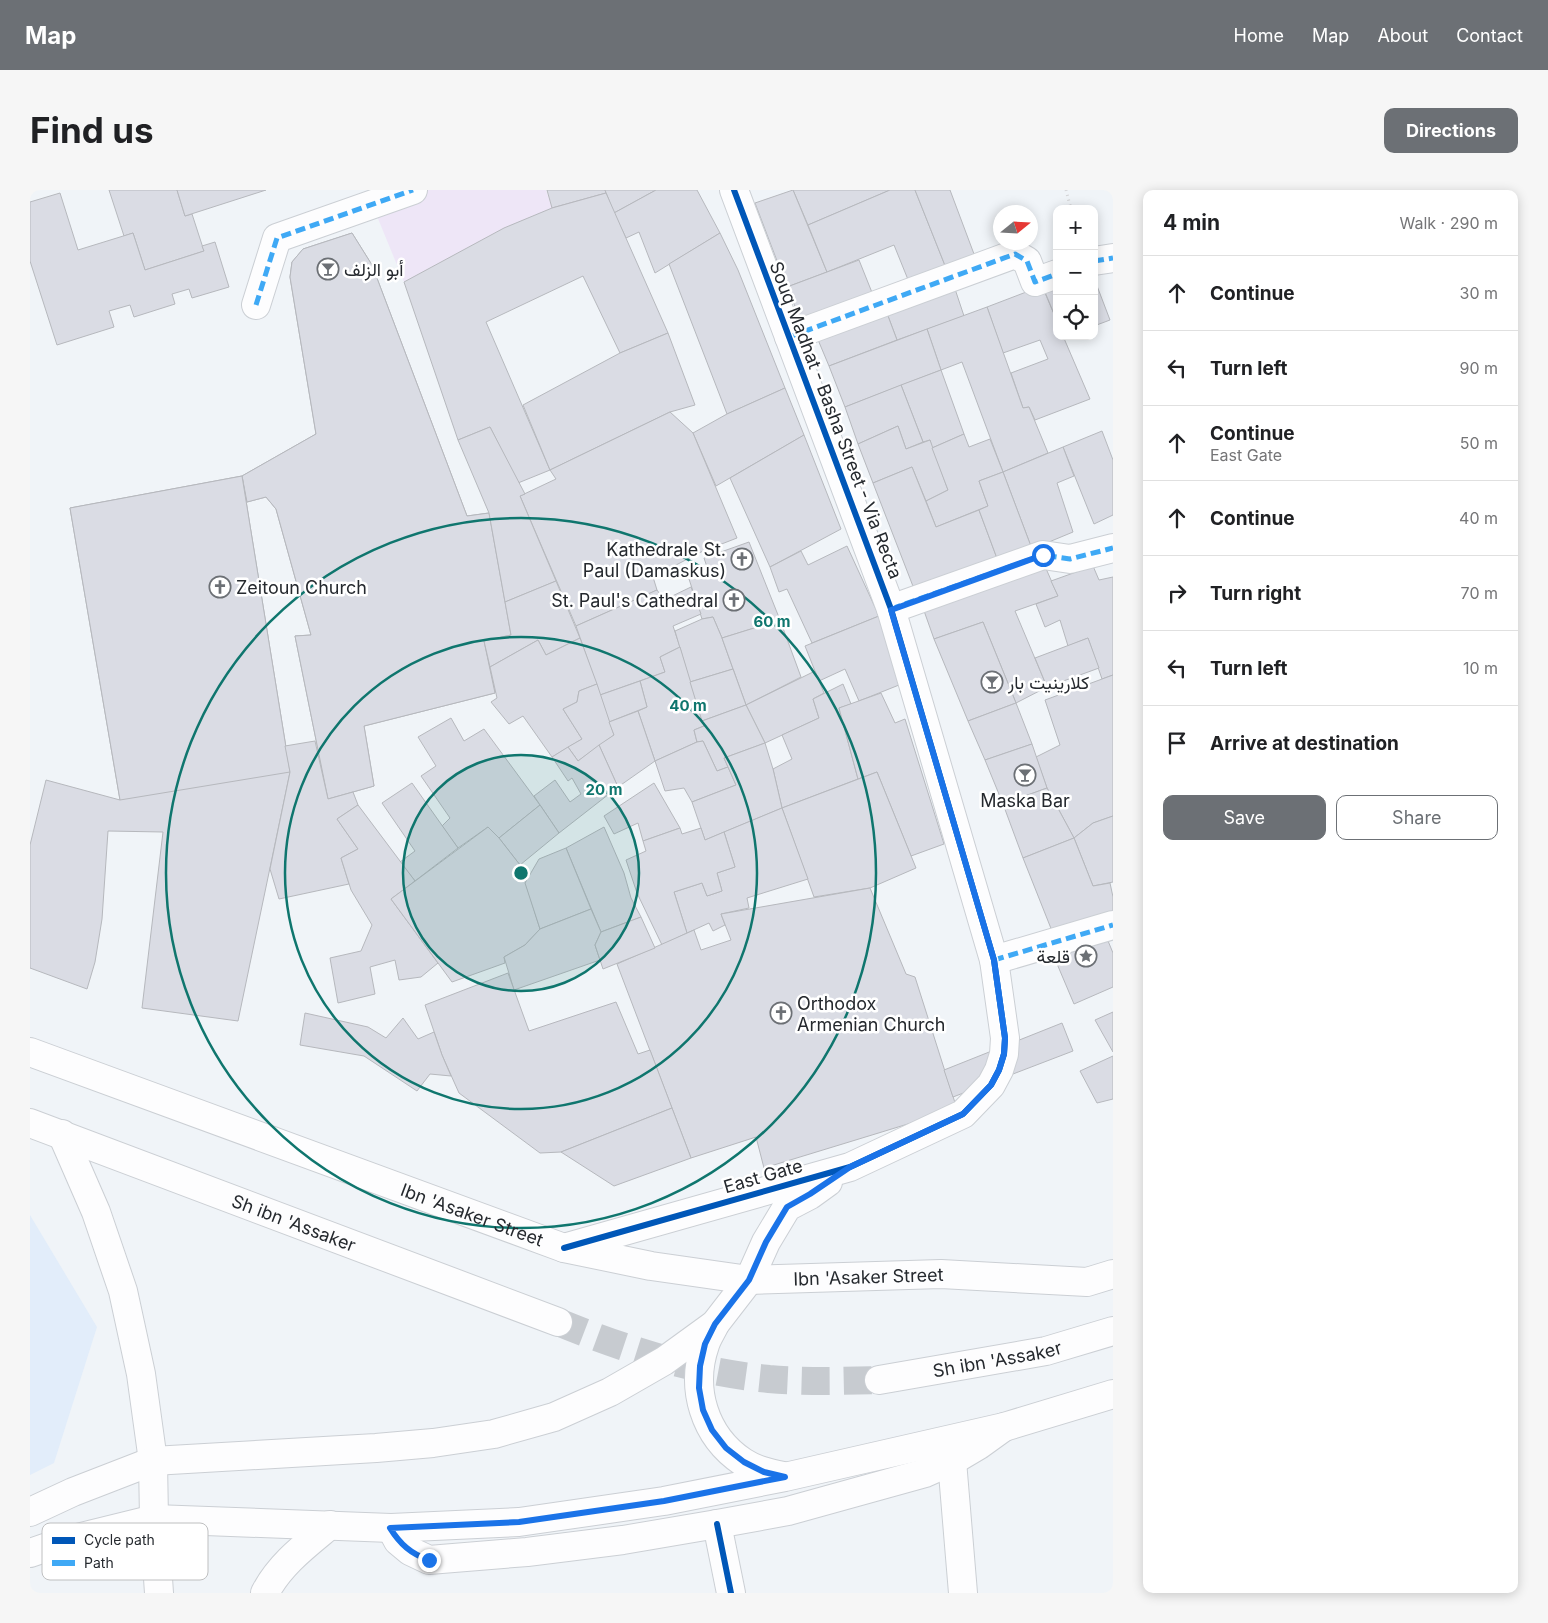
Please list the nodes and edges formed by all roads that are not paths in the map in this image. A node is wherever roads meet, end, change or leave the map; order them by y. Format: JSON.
{"nodes":[{"id":1,"x":413,"y":190,"type":"edge"},
{"id":2,"x":734,"y":190,"type":"edge"},
{"id":3,"x":1113,"y":258,"type":"edge"},
{"id":4,"x":1098,"y":260,"type":"edge"},
{"id":5,"x":1053,"y":275,"type":"edge"},
{"id":6,"x":256,"y":305,"type":"dead end"},
{"id":7,"x":789,"y":336,"type":"junction"},
{"id":8,"x":1113,"y":548,"type":"edge"},
{"id":9,"x":891,"y":610,"type":"junction"},
{"id":10,"x":1113,"y":925,"type":"edge"},
{"id":11,"x":994,"y":960,"type":"junction"},
{"id":12,"x":30,"y":1052,"type":"edge"},
{"id":13,"x":963,"y":1114,"type":"joint"},
{"id":14,"x":30,"y":1124,"type":"edge"},
{"id":15,"x":62,"y":1134,"type":"junction"},
{"id":16,"x":850,"y":1167,"type":"junction"},
{"id":17,"x":564,"y":1248,"type":"junction"},
{"id":18,"x":1113,"y":1274,"type":"edge"},
{"id":19,"x":749,"y":1280,"type":"junction"},
{"id":20,"x":558,"y":1322,"type":"tunnel mouth"},
{"id":21,"x":715,"y":1324,"type":"junction"},
{"id":22,"x":1113,"y":1331,"type":"edge"},
{"id":23,"x":879,"y":1380,"type":"tunnel mouth"},
{"id":24,"x":1113,"y":1394,"type":"edge"},
{"id":25,"x":1004,"y":1426,"type":"junction"},
{"id":26,"x":153,"y":1461,"type":"junction"},
{"id":27,"x":952,"y":1461,"type":"junction"},
{"id":28,"x":785,"y":1477,"type":"junction"},
{"id":29,"x":30,"y":1512,"type":"edge"},
{"id":30,"x":154,"y":1519,"type":"junction"},
{"id":31,"x":138,"y":1523,"type":"edge"},
{"id":32,"x":154,"y":1523,"type":"edge"},
{"id":33,"x":717,"y":1524,"type":"junction"},
{"id":34,"x":330,"y":1525,"type":"junction"},
{"id":35,"x":390,"y":1528,"type":"junction"},
{"id":36,"x":42,"y":1549,"type":"edge"},
{"id":37,"x":30,"y":1553,"type":"edge"},
{"id":38,"x":158,"y":1580,"type":"edge"},
{"id":39,"x":159,"y":1593,"type":"edge"},
{"id":40,"x":265,"y":1593,"type":"edge"},
{"id":41,"x":731,"y":1593,"type":"edge"},
{"id":42,"x":963,"y":1593,"type":"edge"}],
"edges":[{"from":1,"to":6,"type":"main road"},
{"from":2,"to":7,"type":"main road","name":"Souq Madhat - Basha Street - Via Recta"},
{"from":3,"to":4,"type":"main road"},
{"from":5,"to":7,"type":"main road"},
{"from":7,"to":9,"type":"main road","name":"Souq Madhat - Basha Street - Via Recta"},
{"from":8,"to":9,"type":"main road"},
{"from":9,"to":11,"type":"main road","name":"Souq Madhat - Basha Street - Via Recta"},
{"from":10,"to":11,"type":"main road"},
{"from":11,"to":13,"type":"main road","name":"Souq Madhat - Basha Street - Via Recta"},
{"from":12,"to":17,"type":"main road","name":"Ibn 'Asaker Street"},
{"from":13,"to":16,"type":"main road","name":"East Gate"},
{"from":14,"to":15,"type":"main road","name":"Sh ibn 'Assaker"},
{"from":15,"to":20,"type":"main road","name":"Sh ibn 'Assaker"},
{"from":15,"to":26,"type":"main road"},
{"from":16,"to":17,"type":"main road","name":"East Gate"},
{"from":16,"to":19,"type":"main road","name":"East Gate"},
{"from":17,"to":19,"type":"main road","name":"Ibn 'Asaker Street"},
{"from":18,"to":19,"type":"main road","name":"Ibn 'Asaker Street"},
{"from":19,"to":21,"type":"main road","name":"East Gate"},
{"from":21,"to":26,"type":"main road"},
{"from":21,"to":28,"type":"main road"},
{"from":22,"to":23,"type":"main road","name":"Sh ibn 'Assaker"},
{"from":24,"to":25,"type":"main road"},
{"from":25,"to":27,"type":"main road"},
{"from":25,"to":28,"type":"main road"},
{"from":26,"to":29,"type":"main road"},
{"from":26,"to":30,"type":"main road"},
{"from":27,"to":33,"type":"main road"},
{"from":27,"to":42,"type":"main road"},
{"from":28,"to":35,"type":"main road"},
{"from":30,"to":31,"type":"main road"},
{"from":30,"to":32,"type":"main road"},
{"from":30,"to":34,"type":"main road"},
{"from":33,"to":35,"type":"main road"},
{"from":33,"to":41,"type":"main road"},
{"from":34,"to":35,"type":"main road"},
{"from":34,"to":40,"type":"main road"},
{"from":36,"to":37,"type":"main road"},
{"from":38,"to":39,"type":"main road"}]}
